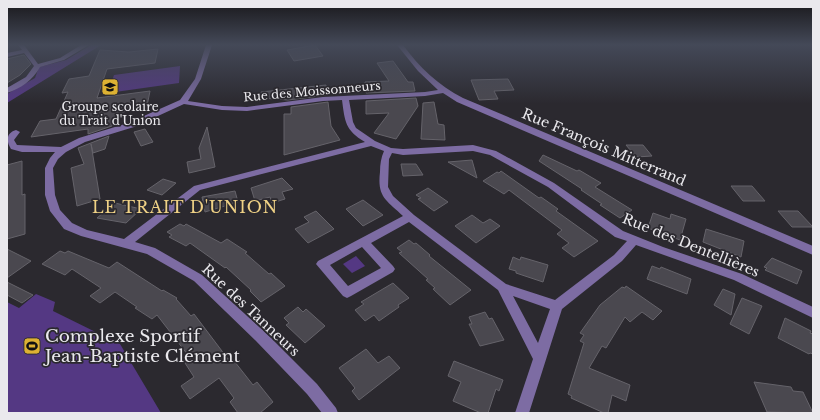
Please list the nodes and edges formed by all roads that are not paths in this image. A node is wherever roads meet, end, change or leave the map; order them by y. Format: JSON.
{"nodes":[{"id":1,"x":42,"y":65,"type":"edge"},
{"id":2,"x":203,"y":65,"type":"edge"},
{"id":3,"x":415,"y":65,"type":"edge"},
{"id":4,"x":37,"y":66,"type":"joint"},
{"id":5,"x":444,"y":91,"type":"junction"},
{"id":6,"x":7,"y":92,"type":"edge"},
{"id":7,"x":345,"y":98,"type":"junction"},
{"id":8,"x":183,"y":102,"type":"junction"},
{"id":9,"x":16,"y":132,"type":"dead end"},
{"id":10,"x":372,"y":144,"type":"junction"},
{"id":11,"x":63,"y":150,"type":"junction"},
{"id":12,"x":389,"y":150,"type":"junction"},
{"id":13,"x":410,"y":217,"type":"junction"},
{"id":14,"x":363,"y":241,"type":"junction"},
{"id":15,"x":634,"y":241,"type":"junction"},
{"id":16,"x":126,"y":243,"type":"junction"},
{"id":17,"x":813,"y":251,"type":"edge"},
{"id":18,"x":502,"y":287,"type":"junction"},
{"id":19,"x":557,"y":306,"type":"junction"},
{"id":20,"x":813,"y":313,"type":"edge"},
{"id":21,"x":540,"y":358,"type":"junction"},
{"id":22,"x":331,"y":413,"type":"edge"},
{"id":23,"x":522,"y":413,"type":"edge"}],
"edges":[{"from":1,"to":4,"type":"street"},
{"from":2,"to":8,"type":"street"},
{"from":3,"to":5,"type":"street","name":"Rue François Mitterrand"},
{"from":4,"to":6,"type":"street"},
{"from":5,"to":7,"type":"street","name":"Rue des Moissonneurs"},
{"from":5,"to":17,"type":"street","name":"Rue François Mitterrand"},
{"from":7,"to":8,"type":"street","name":"Rue des Moissonneurs"},
{"from":7,"to":10,"type":"street","name":"Rue des Dentellières"},
{"from":8,"to":11,"type":"street","name":"Rue des Tanneurs"},
{"from":9,"to":11,"type":"street"},
{"from":10,"to":12,"type":"street","name":"Rue des Dentellières"},
{"from":10,"to":16,"type":"street"},
{"from":11,"to":16,"type":"street","name":"Rue des Tanneurs"},
{"from":12,"to":13,"type":"street"},
{"from":12,"to":15,"type":"street","name":"Rue des Dentellières"},
{"from":13,"to":14,"type":"street"},
{"from":13,"to":18,"type":"street"},
{"from":14,"to":14,"type":"street"},
{"from":15,"to":19,"type":"street"},
{"from":15,"to":20,"type":"street","name":"Rue des Dentellières"},
{"from":16,"to":22,"type":"street","name":"Rue des Tanneurs"},
{"from":18,"to":19,"type":"street"},
{"from":18,"to":21,"type":"street"},
{"from":19,"to":21,"type":"street"},
{"from":21,"to":23,"type":"street"}]}
